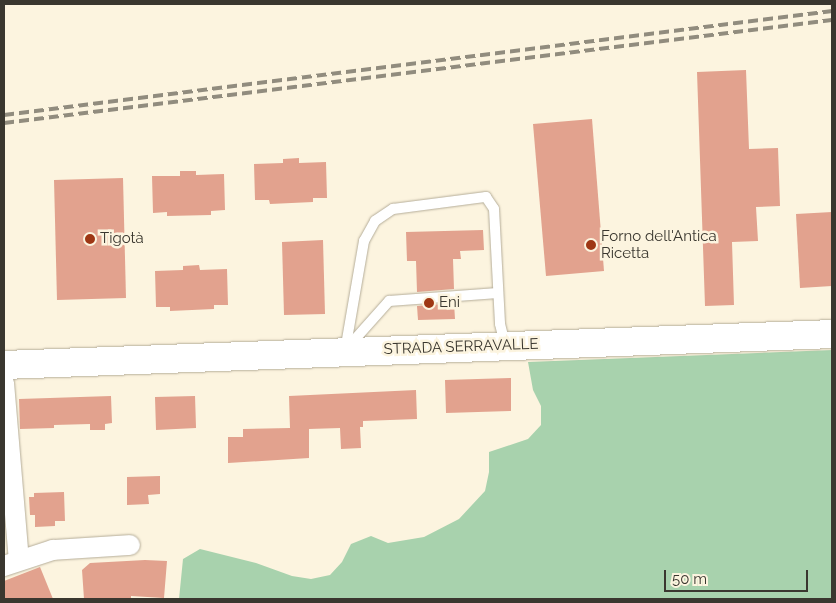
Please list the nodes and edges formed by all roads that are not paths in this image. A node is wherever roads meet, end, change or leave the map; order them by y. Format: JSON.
{"nodes":[{"id":1,"x":498,"y":293,"type":"junction"},
{"id":2,"x":832,"y":334,"type":"edge"},
{"id":3,"x":505,"y":346,"type":"junction"},
{"id":4,"x":344,"y":352,"type":"junction"},
{"id":5,"x":4,"y":366,"type":"edge"},
{"id":6,"x":4,"y":383,"type":"edge"},
{"id":7,"x":130,"y":545,"type":"dead end"},
{"id":8,"x":12,"y":563,"type":"edge"}],
"edges":[{"from":1,"to":3,"type":"lane"},
{"from":1,"to":4,"type":"lane"},
{"from":1,"to":4,"type":"lane"},
{"from":2,"to":3,"type":"main road","name":"STRADA SERRAVALLE"},
{"from":3,"to":4,"type":"main road","name":"STRADA SERRAVALLE"},
{"from":4,"to":5,"type":"main road","name":"STRADA SERRAVALLE"},
{"from":6,"to":8,"type":"street"},
{"from":7,"to":8,"type":"street"}]}
